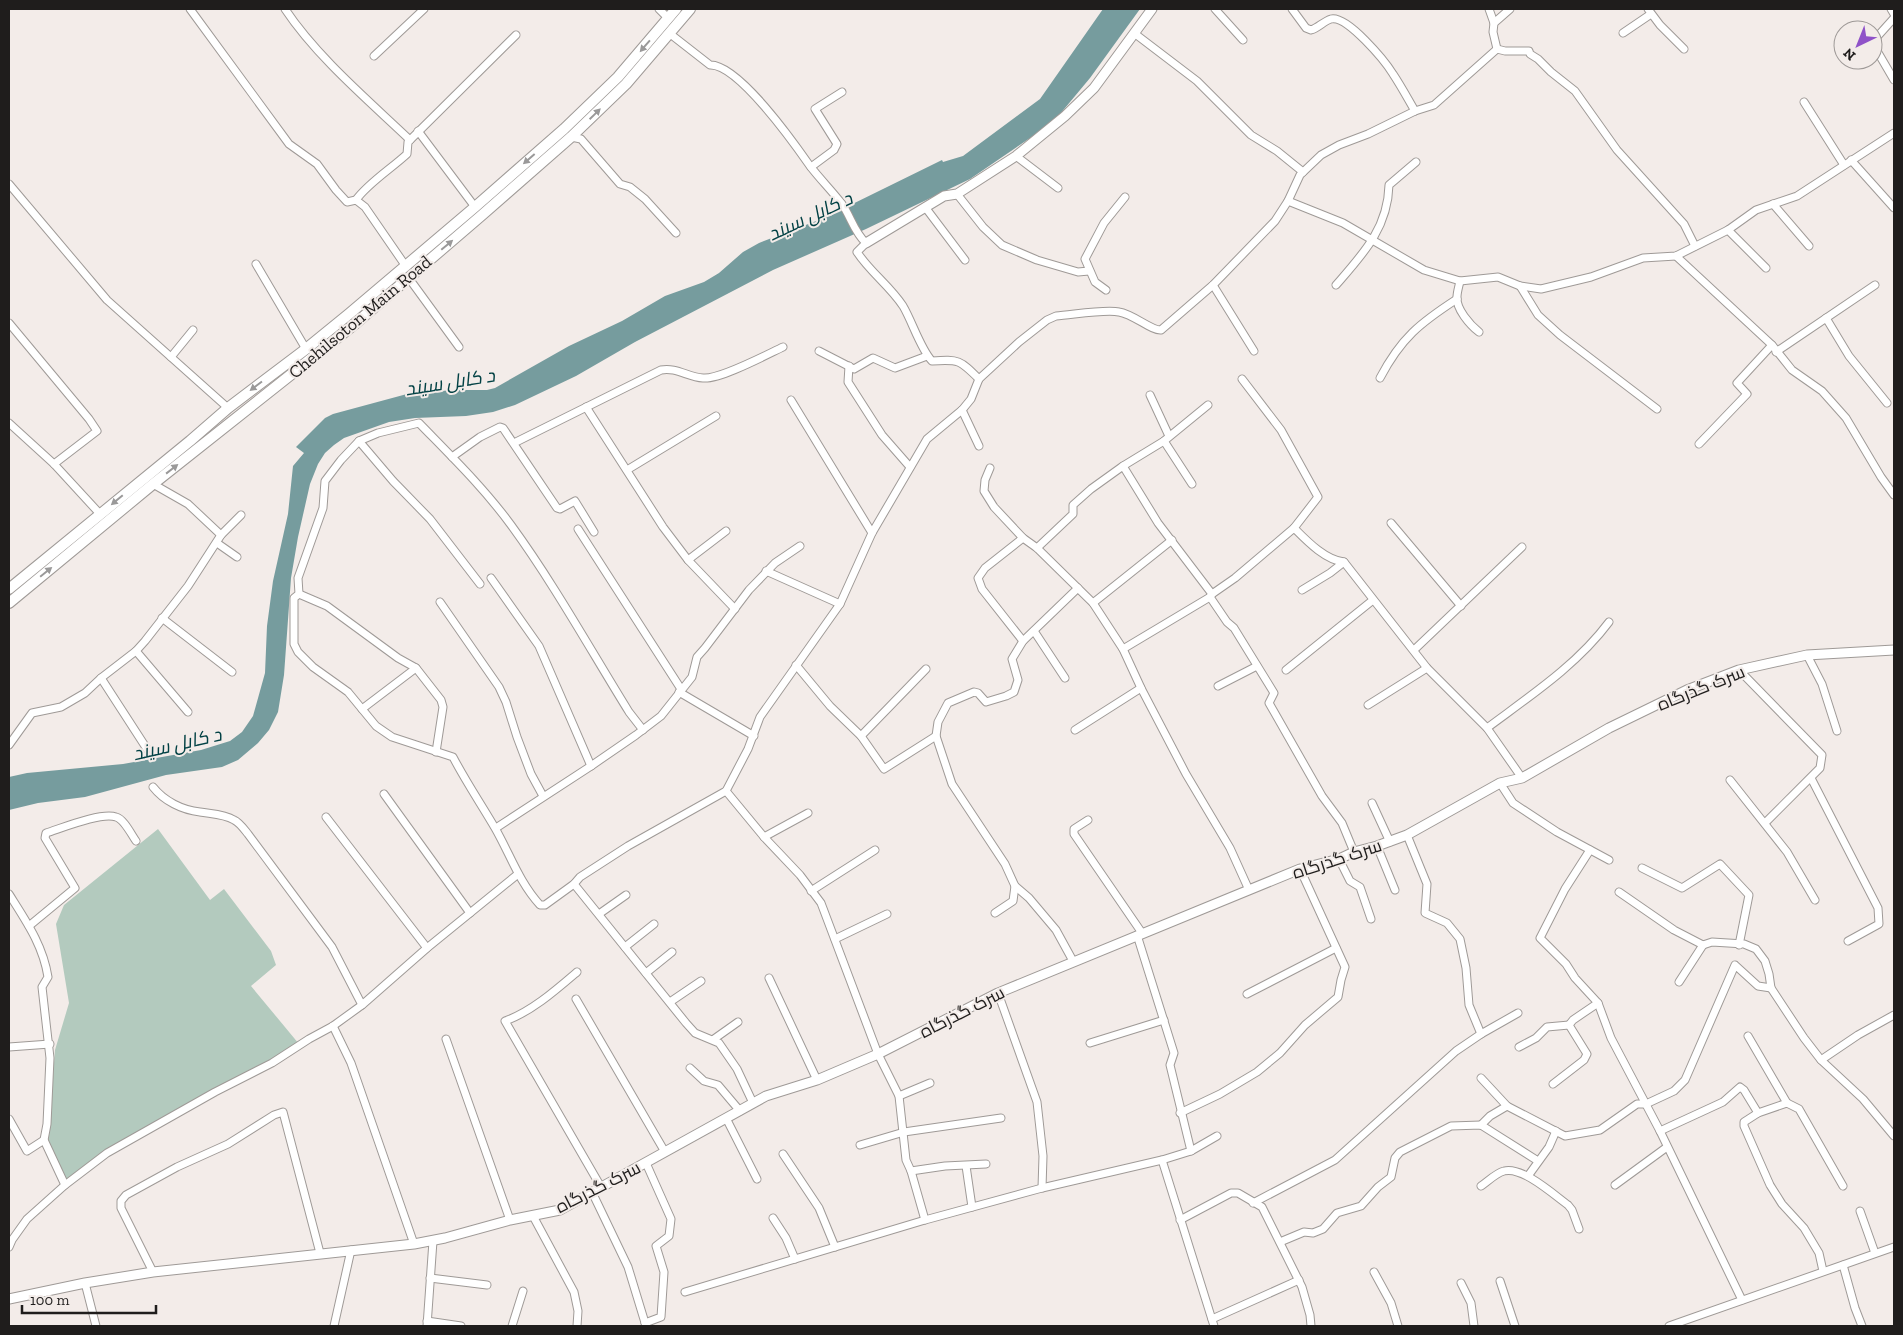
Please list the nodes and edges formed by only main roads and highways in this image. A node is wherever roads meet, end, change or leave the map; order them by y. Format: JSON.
{"nodes":[{"id":1,"x":676,"y":9,"type":"edge"},
{"id":2,"x":690,"y":9,"type":"edge"},
{"id":3,"x":9,"y":589,"type":"edge"},
{"id":4,"x":9,"y":603,"type":"edge"}],
"edges":[{"from":1,"to":3,"type":"main road","name":"Chehilsoton Main Road","one_way":true},
{"from":4,"to":2,"type":"main road","name":"Chehilsoton Main Road","one_way":true}]}
